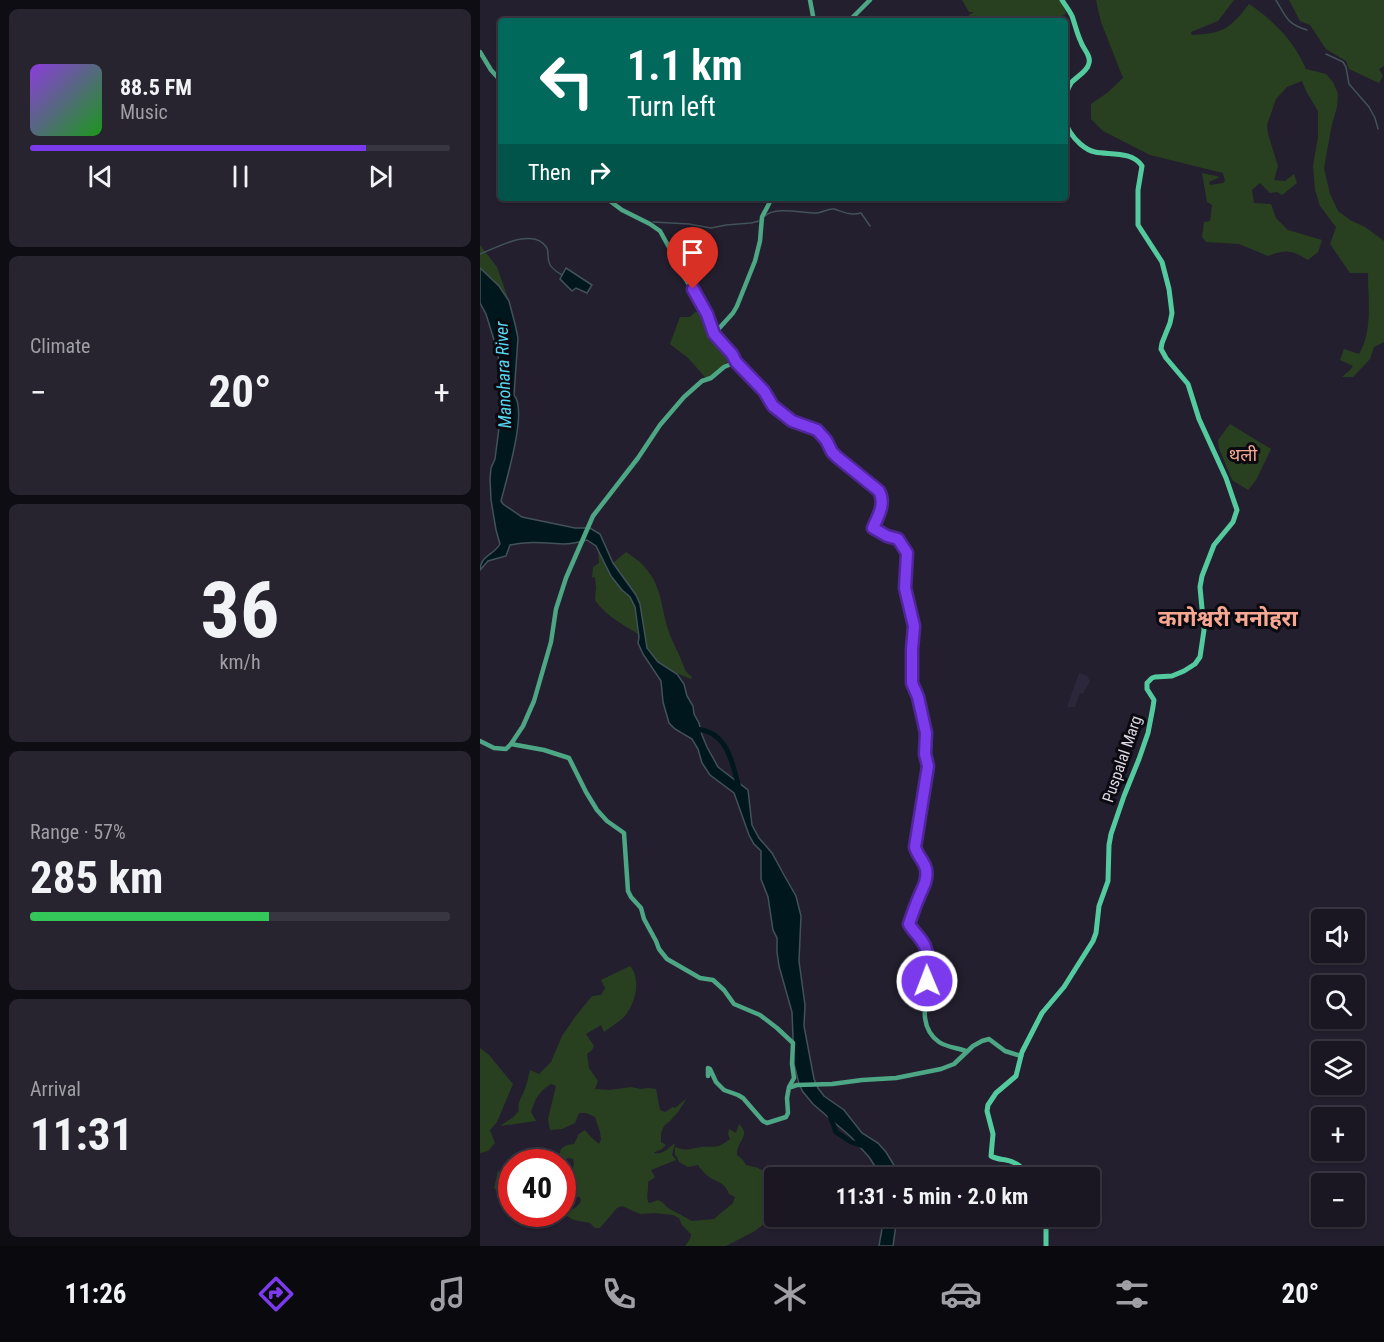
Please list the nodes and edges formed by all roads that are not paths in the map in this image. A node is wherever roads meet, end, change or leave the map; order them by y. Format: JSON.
{"nodes":[{"id":1,"x":810,"y":0,"type":"edge"},
{"id":2,"x":870,"y":0,"type":"edge"},
{"id":3,"x":1062,"y":0,"type":"edge"},
{"id":4,"x":813,"y":18,"type":"edge"},
{"id":5,"x":852,"y":18,"type":"edge"},
{"id":6,"x":480,"y":52,"type":"edge"},
{"id":7,"x":498,"y":78,"type":"edge"},
{"id":8,"x":1068,"y":89,"type":"edge"},
{"id":9,"x":1068,"y":129,"type":"edge"},
{"id":10,"x":610,"y":201,"type":"edge"},
{"id":11,"x":770,"y":201,"type":"edge"},
{"id":12,"x":714,"y":334,"type":"junction"},
{"id":13,"x":736,"y":362,"type":"junction"},
{"id":14,"x":480,"y":741,"type":"edge"},
{"id":15,"x":511,"y":744,"type":"junction"},
{"id":16,"x":966,"y":1051,"type":"junction"},
{"id":17,"x":1021,"y":1056,"type":"junction"},
{"id":18,"x":708,"y":1076,"type":"dead end"},
{"id":19,"x":789,"y":1087,"type":"junction"},
{"id":20,"x":1021,"y":1167,"type":"edge"},
{"id":21,"x":1047,"y":1227,"type":"edge"},
{"id":22,"x":1046,"y":1246,"type":"edge"}],
"edges":[{"from":1,"to":4,"type":"street"},
{"from":2,"to":5,"type":"street"},
{"from":3,"to":8,"type":"main road","name":"Puspalal Marg"},
{"from":6,"to":7,"type":"street"},
{"from":9,"to":17,"type":"main road","name":"Puspalal Marg"},
{"from":10,"to":12,"type":"street"},
{"from":11,"to":12,"type":"street"},
{"from":12,"to":13,"type":"street"},
{"from":13,"to":15,"type":"street"},
{"from":13,"to":16,"type":"street"},
{"from":14,"to":15,"type":"street"},
{"from":15,"to":19,"type":"street"},
{"from":16,"to":17,"type":"street"},
{"from":16,"to":19,"type":"street"},
{"from":17,"to":20,"type":"main road","name":"Puspalal Marg"},
{"from":18,"to":19,"type":"street"},
{"from":21,"to":22,"type":"main road"}]}
